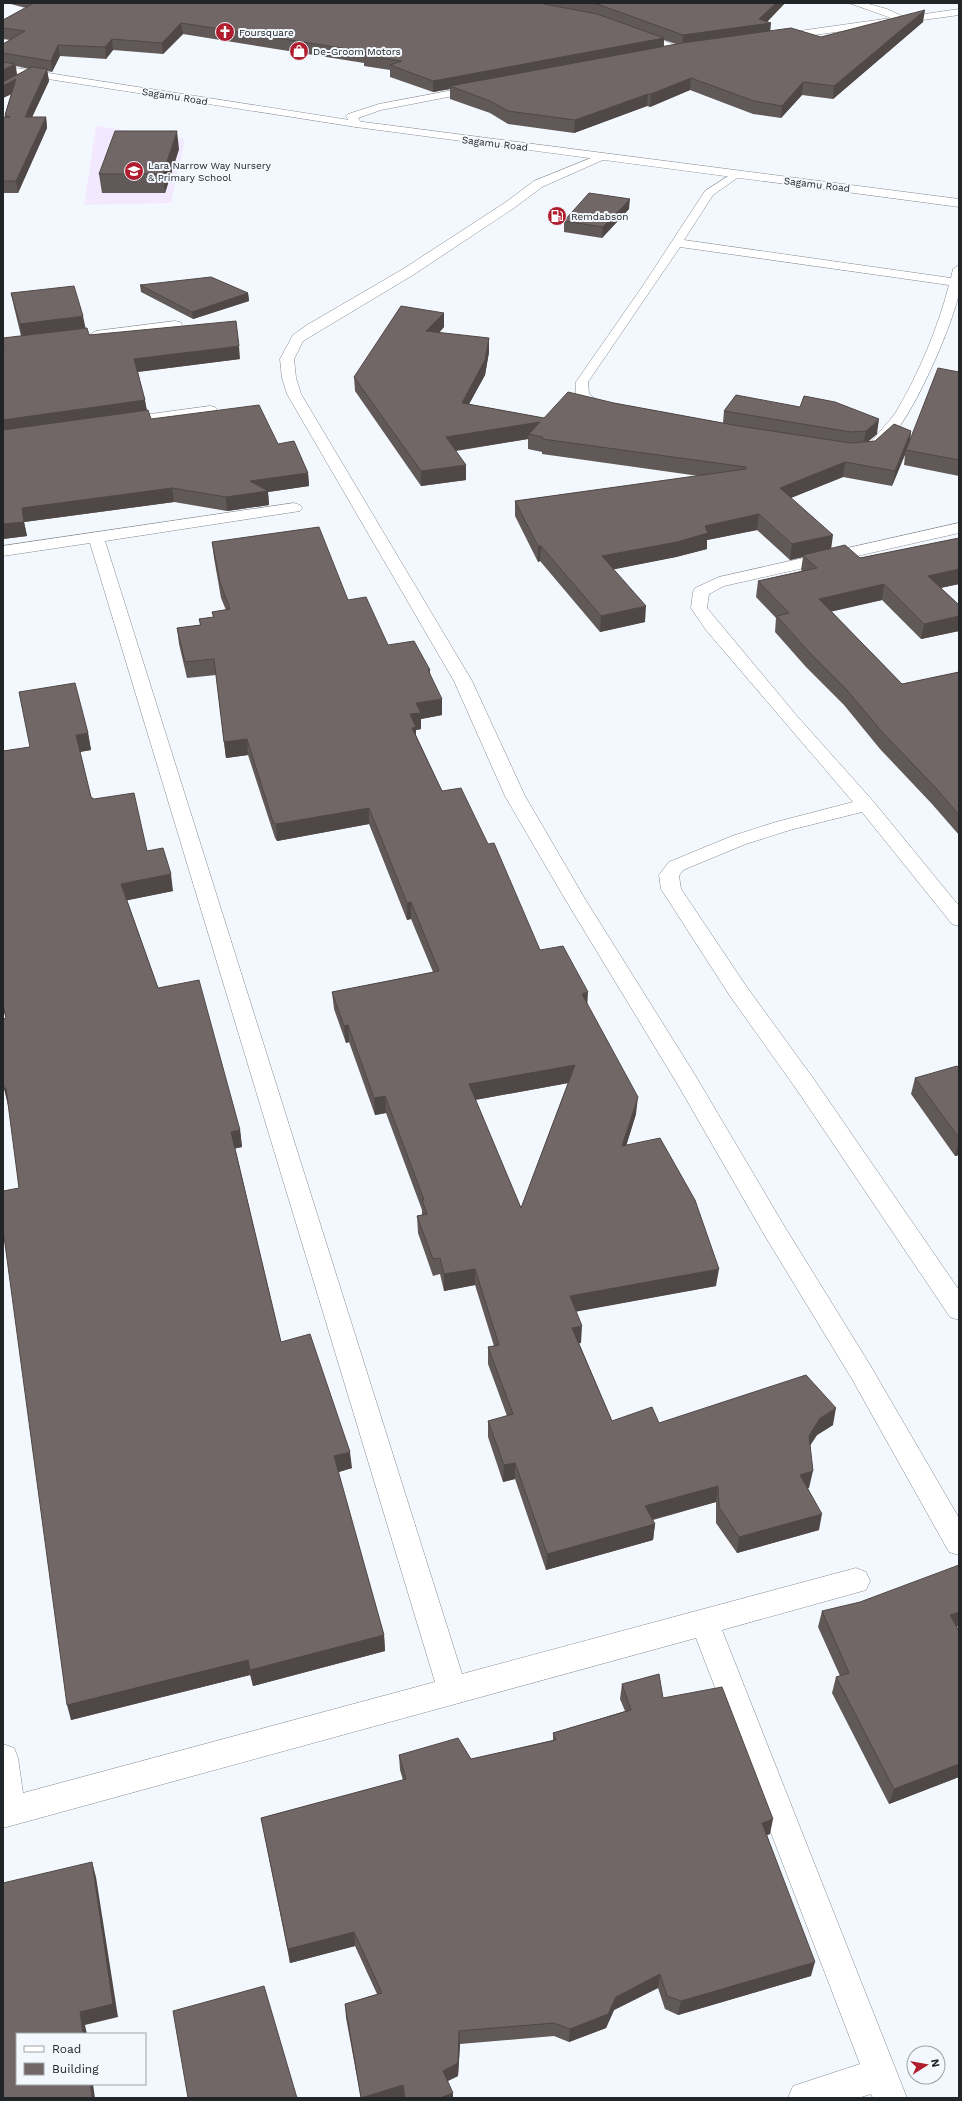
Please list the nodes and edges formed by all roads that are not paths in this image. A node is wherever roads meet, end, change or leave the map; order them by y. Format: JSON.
{"nodes":[{"id":1,"x":854,"y":3,"type":"edge"},
{"id":2,"x":915,"y":10,"type":"dead end"},
{"id":3,"x":959,"y":12,"type":"edge"},
{"id":4,"x":927,"y":16,"type":"junction"},
{"id":5,"x":902,"y":20,"type":"junction"},
{"id":6,"x":624,"y":28,"type":"edge"},
{"id":7,"x":768,"y":38,"type":"edge"},
{"id":8,"x":659,"y":54,"type":"edge"},
{"id":9,"x":3,"y":64,"type":"edge"},
{"id":10,"x":3,"y":68,"type":"edge"},
{"id":11,"x":33,"y":73,"type":"junction"},
{"id":12,"x":491,"y":86,"type":"edge"},
{"id":13,"x":356,"y":124,"type":"junction"},
{"id":14,"x":601,"y":157,"type":"junction"},
{"id":15,"x":736,"y":174,"type":"junction"},
{"id":16,"x":959,"y":202,"type":"edge"},
{"id":17,"x":678,"y":243,"type":"junction"},
{"id":18,"x":959,"y":268,"type":"edge"},
{"id":19,"x":956,"y":282,"type":"junction"},
{"id":20,"x":175,"y":325,"type":"edge"},
{"id":21,"x":81,"y":336,"type":"edge"},
{"id":22,"x":210,"y":410,"type":"edge"},
{"id":23,"x":621,"y":413,"type":"edge"},
{"id":24,"x":110,"y":424,"type":"edge"},
{"id":25,"x":862,"y":452,"type":"edge"},
{"id":26,"x":294,"y":508,"type":"dead end"},
{"id":27,"x":959,"y":528,"type":"edge"},
{"id":28,"x":96,"y":538,"type":"junction"},
{"id":29,"x":3,"y":552,"type":"edge"},
{"id":30,"x":866,"y":805,"type":"junction"},
{"id":31,"x":959,"y":919,"type":"edge"},
{"id":32,"x":959,"y":1310,"type":"edge"},
{"id":33,"x":959,"y":1543,"type":"edge"},
{"id":34,"x":856,"y":1581,"type":"dead end"},
{"id":35,"x":704,"y":1622,"type":"junction"},
{"id":36,"x":453,"y":1691,"type":"junction"},
{"id":37,"x":3,"y":1758,"type":"edge"},
{"id":38,"x":6,"y":1813,"type":"edge"},
{"id":39,"x":885,"y":2086,"type":"edge"},
{"id":40,"x":805,"y":2098,"type":"edge"}],
"edges":[{"from":1,"to":5,"type":"main road"},
{"from":2,"to":4,"type":"main road"},
{"from":3,"to":4,"type":"main road"},
{"from":4,"to":5,"type":"main road"},
{"from":5,"to":7,"type":"main road"},
{"from":6,"to":8,"type":"main road"},
{"from":9,"to":11,"type":"main road","name":"Sagamu Road"},
{"from":10,"to":11,"type":"main road","name":"Sagamu Road"},
{"from":11,"to":13,"type":"main road","name":"Sagamu Road"},
{"from":12,"to":13,"type":"main road"},
{"from":13,"to":14,"type":"main road","name":"Sagamu Road"},
{"from":14,"to":15,"type":"main road","name":"Sagamu Road"},
{"from":14,"to":33,"type":"main road"},
{"from":15,"to":16,"type":"main road","name":"Sagamu Road"},
{"from":15,"to":17,"type":"lane"},
{"from":17,"to":19,"type":"lane"},
{"from":17,"to":23,"type":"lane"},
{"from":18,"to":19,"type":"lane"},
{"from":19,"to":25,"type":"lane"},
{"from":20,"to":21,"type":"main road"},
{"from":22,"to":24,"type":"main road"},
{"from":26,"to":28,"type":"main road"},
{"from":27,"to":30,"type":"main road"},
{"from":28,"to":29,"type":"main road"},
{"from":28,"to":36,"type":"main road"},
{"from":30,"to":31,"type":"main road"},
{"from":30,"to":32,"type":"main road"},
{"from":34,"to":35,"type":"main road"},
{"from":35,"to":36,"type":"main road"},
{"from":35,"to":39,"type":"main road"},
{"from":36,"to":38,"type":"main road"},
{"from":37,"to":38,"type":"main road"},
{"from":39,"to":40,"type":"main road"}]}
